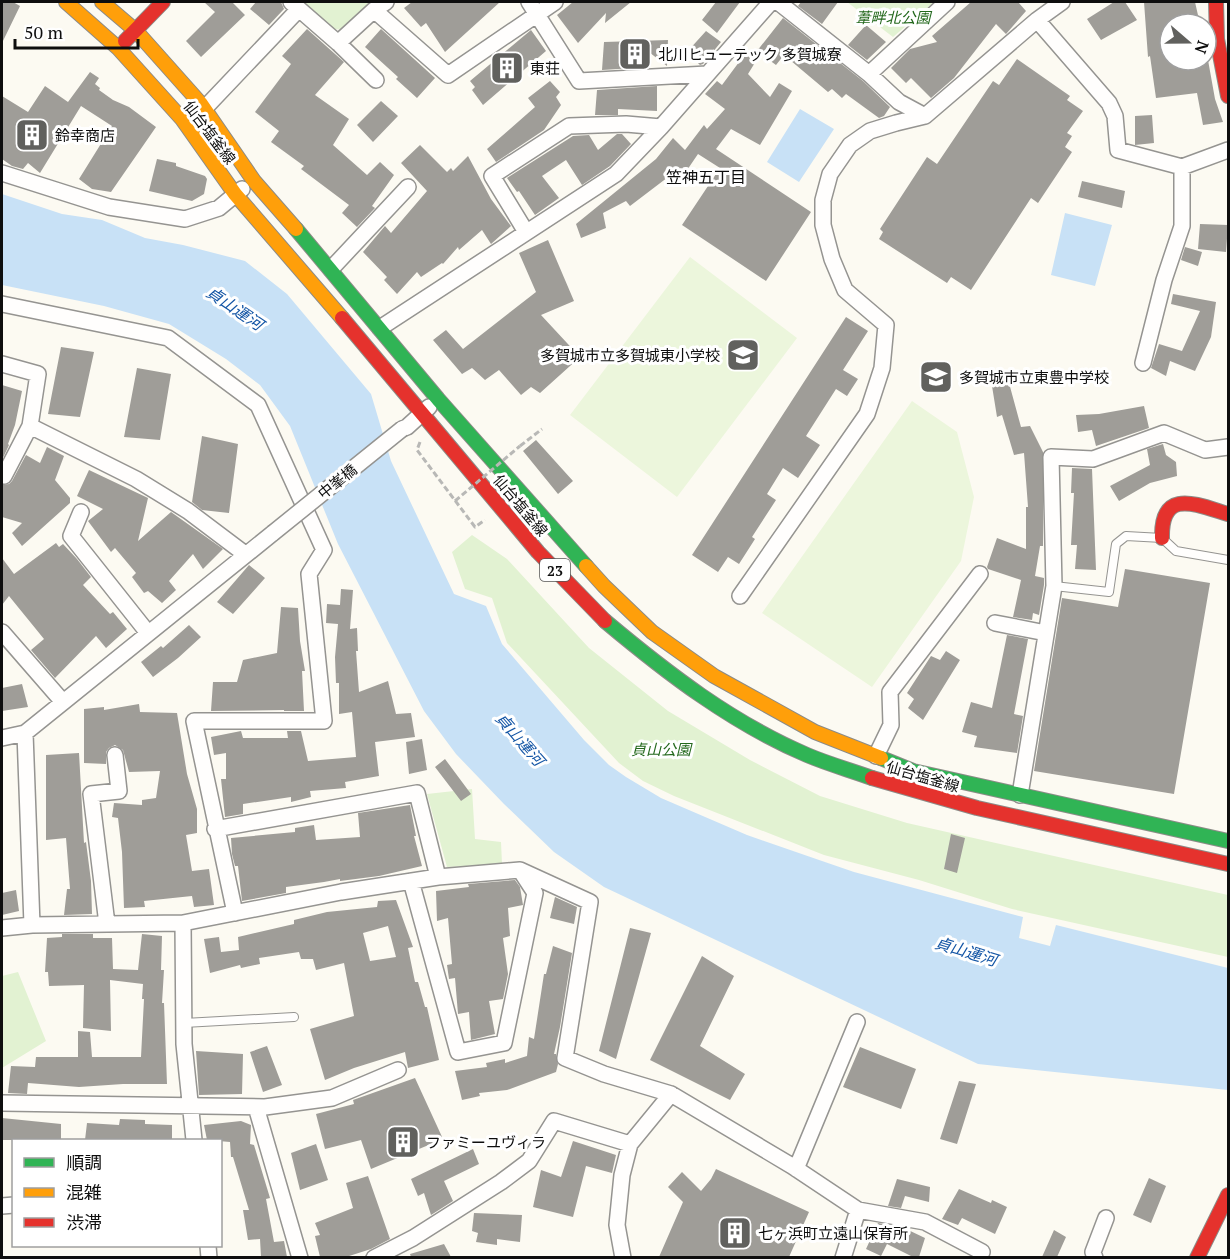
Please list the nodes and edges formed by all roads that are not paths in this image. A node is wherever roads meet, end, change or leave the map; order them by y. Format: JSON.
{"nodes":[{"id":1,"x":66,"y":2,"type":"edge"},
{"id":2,"x":102,"y":2,"type":"edge"},
{"id":3,"x":163,"y":2,"type":"edge"},
{"id":4,"x":555,"y":2,"type":"edge"},
{"id":5,"x":771,"y":2,"type":"edge"},
{"id":6,"x":778,"y":2,"type":"edge"},
{"id":7,"x":947,"y":2,"type":"edge"},
{"id":8,"x":1062,"y":2,"type":"edge"},
{"id":9,"x":1216,"y":2,"type":"edge"},
{"id":10,"x":295,"y":5,"type":"edge"},
{"id":11,"x":380,"y":6,"type":"edge"},
{"id":12,"x":533,"y":7,"type":"edge"},
{"id":13,"x":1037,"y":20,"type":"junction"},
{"id":14,"x":136,"y":31,"type":"junction"},
{"id":15,"x":338,"y":43,"type":"junction"},
{"id":16,"x":118,"y":48,"type":"junction"},
{"id":17,"x":869,"y":74,"type":"junction"},
{"id":18,"x":707,"y":75,"type":"junction"},
{"id":19,"x":376,"y":80,"type":"dead end"},
{"id":20,"x":1228,"y":96,"type":"edge"},
{"id":21,"x":204,"y":109,"type":"junction"},
{"id":22,"x":925,"y":116,"type":"junction"},
{"id":23,"x":661,"y":127,"type":"junction"},
{"id":24,"x":1228,"y":150,"type":"edge"},
{"id":25,"x":1182,"y":167,"type":"junction"},
{"id":26,"x":2,"y":173,"type":"edge"},
{"id":27,"x":254,"y":181,"type":"junction"},
{"id":28,"x":408,"y":187,"type":"dead end"},
{"id":29,"x":235,"y":194,"type":"junction"},
{"id":30,"x":526,"y":232,"type":"junction"},
{"id":31,"x":331,"y":269,"type":"junction"},
{"id":32,"x":2,"y":304,"type":"edge"},
{"id":33,"x":380,"y":328,"type":"junction"},
{"id":34,"x":1143,"y":363,"type":"dead end"},
{"id":35,"x":2,"y":364,"type":"edge"},
{"id":36,"x":438,"y":399,"type":"junction"},
{"id":37,"x":423,"y":412,"type":"junction"},
{"id":38,"x":30,"y":426,"type":"junction"},
{"id":39,"x":1228,"y":447,"type":"edge"},
{"id":40,"x":2,"y":475,"type":"edge"},
{"id":41,"x":81,"y":512,"type":"dead end"},
{"id":42,"x":1228,"y":514,"type":"edge"},
{"id":43,"x":1162,"y":538,"type":"junction"},
{"id":44,"x":245,"y":554,"type":"junction"},
{"id":45,"x":1228,"y":560,"type":"edge"},
{"id":46,"x":980,"y":574,"type":"dead end"},
{"id":47,"x":1054,"y":586,"type":"junction"},
{"id":48,"x":740,"y":596,"type":"dead end"},
{"id":49,"x":995,"y":623,"type":"dead end"},
{"id":50,"x":2,"y":633,"type":"edge"},
{"id":51,"x":148,"y":633,"type":"junction"},
{"id":52,"x":1046,"y":633,"type":"junction"},
{"id":53,"x":63,"y":702,"type":"junction"},
{"id":54,"x":25,"y":733,"type":"junction"},
{"id":55,"x":2,"y":738,"type":"edge"},
{"id":56,"x":115,"y":755,"type":"dead end"},
{"id":57,"x":876,"y":756,"type":"junction"},
{"id":58,"x":1020,"y":795,"type":"junction"},
{"id":59,"x":215,"y":829,"type":"junction"},
{"id":60,"x":1228,"y":841,"type":"edge"},
{"id":61,"x":1228,"y":864,"type":"edge"},
{"id":62,"x":520,"y":870,"type":"junction"},
{"id":63,"x":438,"y":877,"type":"junction"},
{"id":64,"x":411,"y":881,"type":"junction"},
{"id":65,"x":235,"y":913,"type":"junction"},
{"id":66,"x":183,"y":923,"type":"junction"},
{"id":67,"x":107,"y":924,"type":"junction"},
{"id":68,"x":32,"y":926,"type":"junction"},
{"id":69,"x":2,"y":928,"type":"edge"},
{"id":70,"x":294,"y":1017,"type":"dead end"},
{"id":71,"x":857,"y":1022,"type":"dead end"},
{"id":72,"x":184,"y":1023,"type":"junction"},
{"id":73,"x":398,"y":1070,"type":"dead end"},
{"id":74,"x":671,"y":1094,"type":"junction"},
{"id":75,"x":2,"y":1103,"type":"edge"},
{"id":76,"x":189,"y":1107,"type":"junction"},
{"id":77,"x":256,"y":1107,"type":"junction"},
{"id":78,"x":194,"y":1139,"type":"edge"},
{"id":79,"x":630,"y":1144,"type":"junction"},
{"id":80,"x":796,"y":1169,"type":"junction"},
{"id":81,"x":1228,"y":1200,"type":"edge"},
{"id":82,"x":858,"y":1210,"type":"junction"},
{"id":83,"x":1106,"y":1218,"type":"dead end"},
{"id":84,"x":982,"y":1252,"type":"dead end"},
{"id":85,"x":300,"y":1257,"type":"edge"},
{"id":86,"x":374,"y":1257,"type":"edge"},
{"id":87,"x":623,"y":1257,"type":"edge"},
{"id":88,"x":843,"y":1257,"type":"edge"},
{"id":89,"x":1095,"y":1257,"type":"edge"},
{"id":90,"x":1197,"y":1257,"type":"edge"}],
"edges":[{"from":1,"to":16,"type":"main road","name":"仙台塩釜線","number":"23"},
{"from":2,"to":14,"type":"main road","name":"仙台塩釜線","number":"23"},
{"from":3,"to":14,"type":"main road"},
{"from":4,"to":12,"type":"street"},
{"from":5,"to":18,"type":"street"},
{"from":6,"to":17,"type":"street"},
{"from":7,"to":17,"type":"street"},
{"from":8,"to":13,"type":"street"},
{"from":9,"to":20,"type":"main road"},
{"from":10,"to":15,"type":"street"},
{"from":10,"to":21,"type":"street"},
{"from":11,"to":12,"type":"street"},
{"from":11,"to":15,"type":"street"},
{"from":12,"to":18,"type":"street"},
{"from":13,"to":22,"type":"street"},
{"from":13,"to":25,"type":"street"},
{"from":14,"to":16,"type":"main road"},
{"from":14,"to":21,"type":"main road","name":"仙台塩釜線","number":"23"},
{"from":15,"to":19,"type":"street"},
{"from":16,"to":29,"type":"main road","name":"仙台塩釜線","number":"23"},
{"from":17,"to":22,"type":"street"},
{"from":18,"to":23,"type":"street"},
{"from":21,"to":27,"type":"main road","name":"仙台塩釜線","number":"23"},
{"from":22,"to":48,"type":"street"},
{"from":23,"to":30,"type":"street"},
{"from":23,"to":30,"type":"street"},
{"from":24,"to":25,"type":"street"},
{"from":25,"to":34,"type":"street"},
{"from":26,"to":29,"type":"street"},
{"from":27,"to":29,"type":"street"},
{"from":27,"to":31,"type":"main road","name":"仙台塩釜線","number":"23"},
{"from":28,"to":31,"type":"street"},
{"from":29,"to":37,"type":"main road","name":"仙台塩釜線","number":"23"},
{"from":30,"to":33,"type":"street"},
{"from":31,"to":33,"type":"main road","name":"仙台塩釜線","number":"23"},
{"from":32,"to":59,"type":"street"},
{"from":33,"to":36,"type":"main road","name":"仙台塩釜線","number":"23"},
{"from":35,"to":38,"type":"street"},
{"from":36,"to":37,"type":"street","name":"中峯橋"},
{"from":36,"to":57,"type":"main road","name":"仙台塩釜線","number":"23"},
{"from":37,"to":44,"type":"street","name":"中峯橋","bridge":true},
{"from":37,"to":61,"type":"main road","name":"仙台塩釜線","number":"23"},
{"from":38,"to":40,"type":"street"},
{"from":38,"to":44,"type":"street"},
{"from":39,"to":47,"type":"street"},
{"from":41,"to":51,"type":"street"},
{"from":42,"to":43,"type":"main road"},
{"from":43,"to":45,"type":"lane"},
{"from":43,"to":47,"type":"lane"},
{"from":44,"to":51,"type":"street","name":"中峯橋"},
{"from":46,"to":57,"type":"street"},
{"from":47,"to":52,"type":"street"},
{"from":49,"to":52,"type":"street"},
{"from":50,"to":53,"type":"street"},
{"from":51,"to":53,"type":"street","name":"中峯橋"},
{"from":52,"to":58,"type":"street"},
{"from":53,"to":54,"type":"street","name":"中峯橋"},
{"from":54,"to":55,"type":"street"},
{"from":54,"to":68,"type":"street"},
{"from":56,"to":67,"type":"street"},
{"from":57,"to":58,"type":"main road","name":"仙台塩釜線","number":"23"},
{"from":58,"to":60,"type":"main road","name":"仙台塩釜線","number":"23"},
{"from":59,"to":63,"type":"street"},
{"from":59,"to":65,"type":"street"},
{"from":62,"to":63,"type":"street"},
{"from":62,"to":64,"type":"street"},
{"from":62,"to":74,"type":"street"},
{"from":63,"to":64,"type":"street"},
{"from":64,"to":65,"type":"street"},
{"from":65,"to":66,"type":"street"},
{"from":66,"to":67,"type":"street"},
{"from":66,"to":72,"type":"street"},
{"from":67,"to":68,"type":"street"},
{"from":68,"to":69,"type":"street"},
{"from":70,"to":72,"type":"lane"},
{"from":71,"to":80,"type":"street"},
{"from":72,"to":76,"type":"street"},
{"from":73,"to":77,"type":"street"},
{"from":74,"to":79,"type":"street"},
{"from":74,"to":80,"type":"street"},
{"from":75,"to":76,"type":"street"},
{"from":76,"to":77,"type":"street"},
{"from":76,"to":78,"type":"street"},
{"from":77,"to":85,"type":"street"},
{"from":79,"to":86,"type":"street"},
{"from":79,"to":87,"type":"street"},
{"from":80,"to":82,"type":"street"},
{"from":81,"to":90,"type":"main road"},
{"from":82,"to":84,"type":"street"},
{"from":82,"to":88,"type":"street"},
{"from":83,"to":89,"type":"street"}]}
